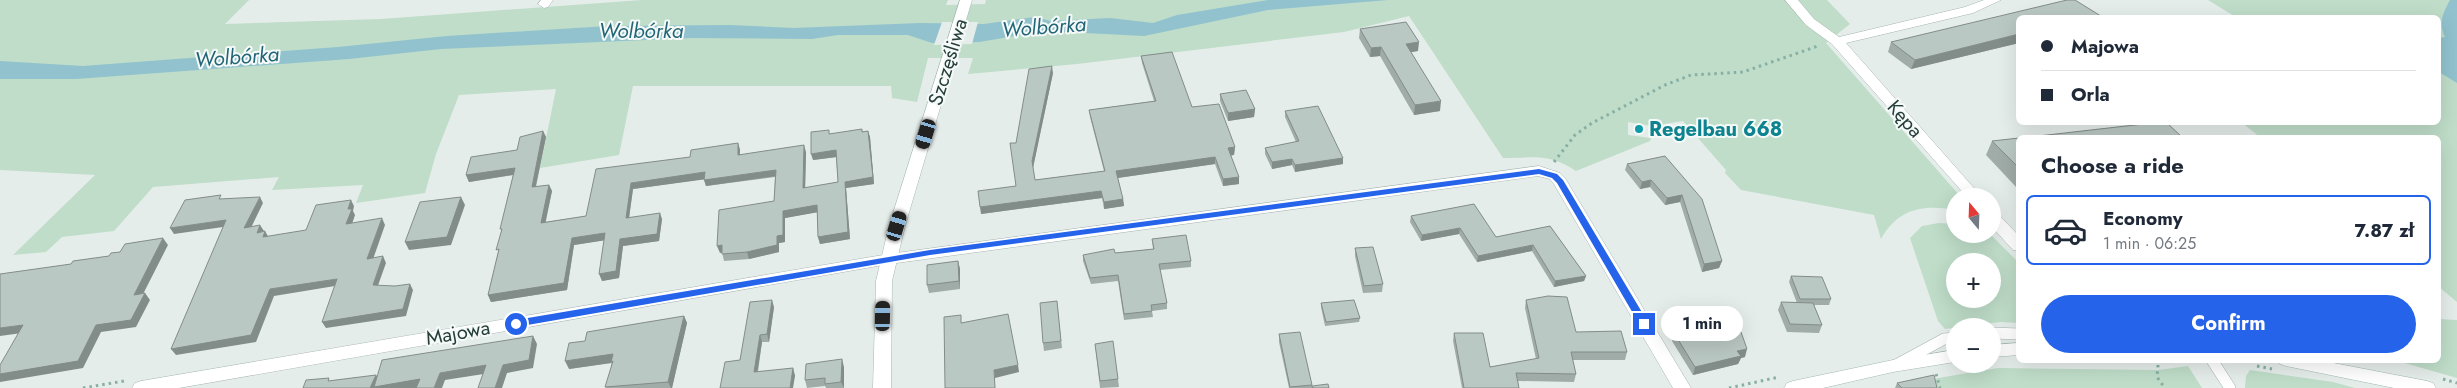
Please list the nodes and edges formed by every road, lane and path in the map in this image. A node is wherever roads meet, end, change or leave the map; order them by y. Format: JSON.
{"nodes":[{"id":1,"x":1791,"y":0,"type":"edge"},
{"id":2,"x":1995,"y":0,"type":"edge"},
{"id":3,"x":966,"y":2,"type":"edge"},
{"id":4,"x":1837,"y":41,"type":"junction"},
{"id":5,"x":1547,"y":173,"type":"junction"},
{"id":6,"x":1967,"y":188,"type":"edge"},
{"id":7,"x":2001,"y":227,"type":"edge"},
{"id":8,"x":2016,"y":243,"type":"edge"},
{"id":9,"x":889,"y":259,"type":"junction"},
{"id":10,"x":2001,"y":333,"type":"edge"},
{"id":11,"x":2016,"y":334,"type":"edge"},
{"id":12,"x":1946,"y":339,"type":"edge"},
{"id":13,"x":2016,"y":349,"type":"edge"},
{"id":14,"x":2001,"y":350,"type":"edge"},
{"id":15,"x":1946,"y":357,"type":"edge"},
{"id":16,"x":2214,"y":363,"type":"edge"},
{"id":17,"x":2301,"y":363,"type":"edge"},
{"id":18,"x":2158,"y":365,"type":"dead end"},
{"id":19,"x":1893,"y":366,"type":"junction"},
{"id":20,"x":1935,"y":373,"type":"edge"},
{"id":21,"x":134,"y":384,"type":"edge"},
{"id":22,"x":2408,"y":385,"type":"edge"},
{"id":23,"x":83,"y":388,"type":"edge"},
{"id":24,"x":882,"y":388,"type":"edge"},
{"id":25,"x":1682,"y":388,"type":"edge"},
{"id":26,"x":1793,"y":388,"type":"edge"},
{"id":27,"x":1940,"y":388,"type":"edge"},
{"id":28,"x":2165,"y":388,"type":"edge"},
{"id":29,"x":2230,"y":388,"type":"edge"},
{"id":30,"x":2427,"y":388,"type":"edge"}],
"edges":[{"from":1,"to":4,"type":"street","name":"Kępa"},
{"from":2,"to":4,"type":"street"},
{"from":3,"to":9,"type":"street","name":"Szczęśliwa"},
{"from":4,"to":5,"type":"path"},
{"from":4,"to":6,"type":"street","name":"Kępa"},
{"from":5,"to":9,"type":"street","name":"Majowa"},
{"from":5,"to":25,"type":"street"},
{"from":7,"to":8,"type":"street"},
{"from":9,"to":21,"type":"street","name":"Majowa"},
{"from":9,"to":24,"type":"street","name":"Szczęśliwa"},
{"from":10,"to":11,"type":"lane"},
{"from":12,"to":19,"type":"lane"},
{"from":13,"to":14,"type":"street"},
{"from":15,"to":19,"type":"street"},
{"from":16,"to":29,"type":"lane"},
{"from":17,"to":22,"type":"street"},
{"from":18,"to":28,"type":"path"},
{"from":19,"to":26,"type":"street"},
{"from":20,"to":27,"type":"path"},
{"from":21,"to":23,"type":"path"},
{"from":22,"to":30,"type":"street"}]}
